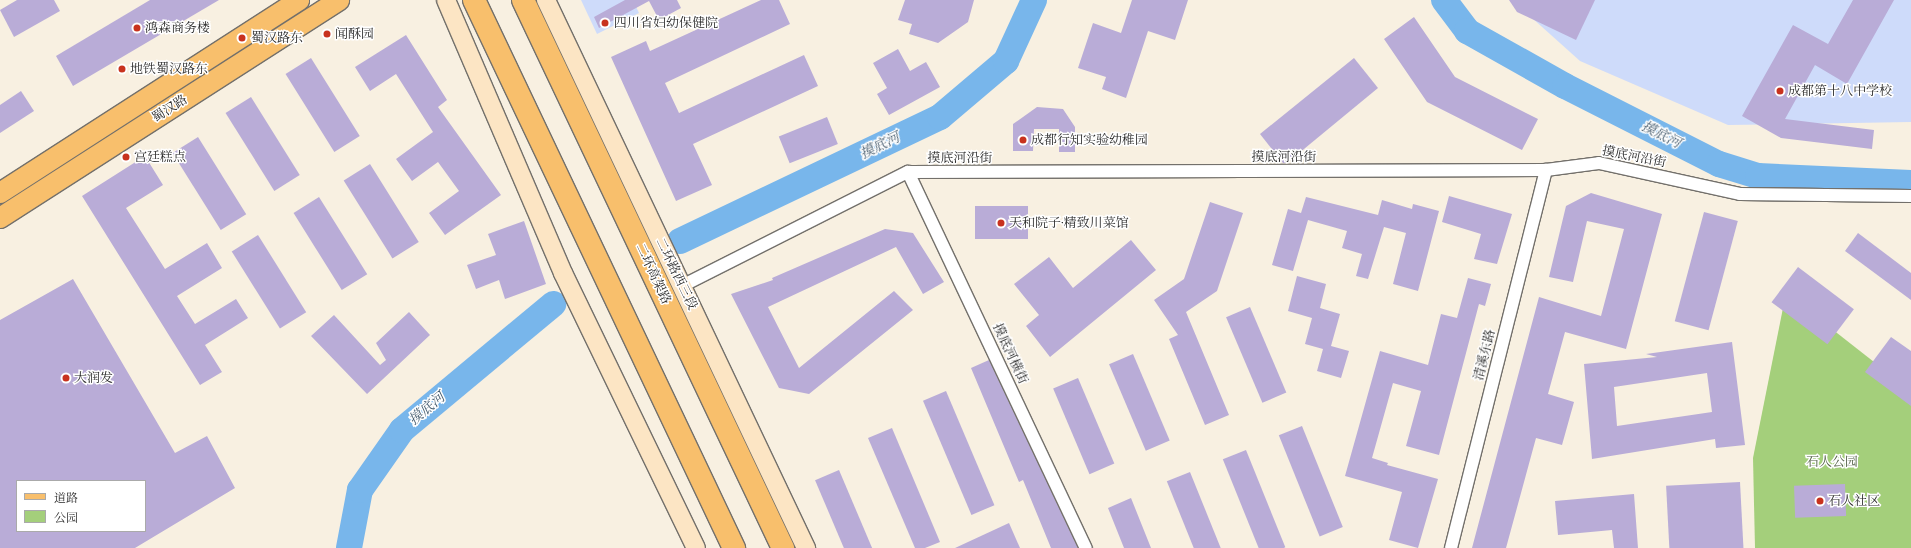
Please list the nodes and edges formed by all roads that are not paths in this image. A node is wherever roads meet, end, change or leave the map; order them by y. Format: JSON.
{"nodes":[{"id":1,"x":299,"y":0,"type":"edge"},
{"id":2,"x":339,"y":0,"type":"edge"},
{"id":3,"x":446,"y":0,"type":"edge"},
{"id":4,"x":474,"y":0,"type":"edge"},
{"id":5,"x":523,"y":0,"type":"edge"},
{"id":6,"x":546,"y":0,"type":"edge"},
{"id":7,"x":1546,"y":170,"type":"junction"},
{"id":8,"x":908,"y":172,"type":"junction"},
{"id":9,"x":0,"y":193,"type":"edge"},
{"id":10,"x":1911,"y":196,"type":"edge"},
{"id":11,"x":0,"y":218,"type":"edge"},
{"id":12,"x":682,"y":286,"type":"junction"},
{"id":13,"x":696,"y":548,"type":"edge"},
{"id":14,"x":734,"y":548,"type":"edge"},
{"id":15,"x":783,"y":548,"type":"edge"},
{"id":16,"x":806,"y":548,"type":"edge"},
{"id":17,"x":1086,"y":548,"type":"edge"},
{"id":18,"x":1451,"y":548,"type":"edge"}],
"edges":[{"from":1,"to":9,"type":"main road","name":"蜀汉路"},
{"from":2,"to":11,"type":"main road","name":"蜀汉路"},
{"from":3,"to":13,"type":"main road"},
{"from":4,"to":14,"type":"highway"},
{"from":5,"to":15,"type":"highway","name":"二环高架路"},
{"from":6,"to":12,"type":"main road","name":"二环路西三段"},
{"from":7,"to":8,"type":"street","name":"摸底河沿街"},
{"from":7,"to":10,"type":"street","name":"摸底河沿街"},
{"from":7,"to":18,"type":"street","name":"清溪东路"},
{"from":8,"to":12,"type":"street","name":"摸底河沿街"},
{"from":8,"to":17,"type":"street","name":"摸底河横街"},
{"from":12,"to":16,"type":"main road","name":"二环路西三段"}]}
